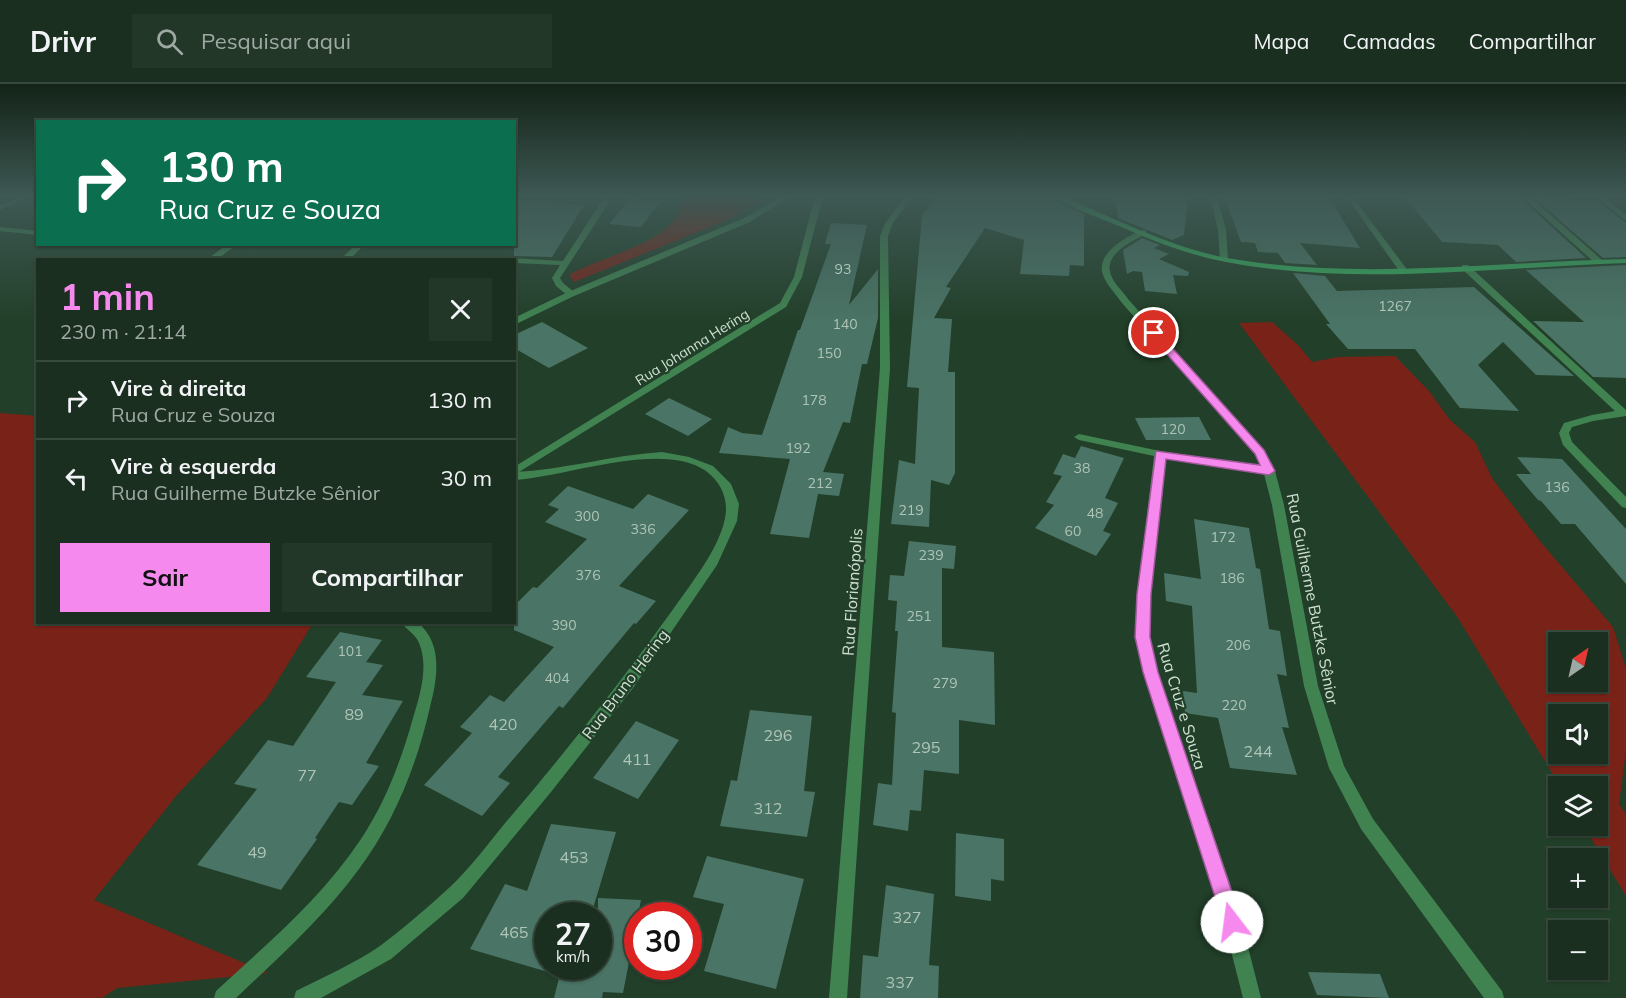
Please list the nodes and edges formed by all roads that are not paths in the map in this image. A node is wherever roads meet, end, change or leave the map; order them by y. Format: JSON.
{"nodes":[{"id":1,"x":580,"y":239,"type":"edge"},
{"id":2,"x":703,"y":239,"type":"edge"},
{"id":3,"x":808,"y":239,"type":"edge"},
{"id":4,"x":884,"y":239,"type":"edge"},
{"id":5,"x":1133,"y":239,"type":"edge"},
{"id":6,"x":1159,"y":239,"type":"edge"},
{"id":7,"x":1223,"y":239,"type":"edge"},
{"id":8,"x":1380,"y":239,"type":"edge"},
{"id":9,"x":1573,"y":239,"type":"edge"},
{"id":10,"x":231,"y":246,"type":"edge"},
{"id":11,"x":359,"y":246,"type":"edge"},
{"id":12,"x":213,"y":258,"type":"edge"},
{"id":13,"x":346,"y":258,"type":"edge"},
{"id":14,"x":1224,"y":259,"type":"junction"},
{"id":15,"x":516,"y":260,"type":"edge"},
{"id":16,"x":1626,"y":261,"type":"edge"},
{"id":17,"x":1599,"y":262,"type":"junction"},
{"id":18,"x":564,"y":263,"type":"junction"},
{"id":19,"x":1465,"y":267,"type":"junction"},
{"id":20,"x":1403,"y":270,"type":"junction"},
{"id":21,"x":571,"y":294,"type":"junction"},
{"id":22,"x":516,"y":321,"type":"edge"},
{"id":23,"x":1624,"y":413,"type":"edge"},
{"id":24,"x":1079,"y":437,"type":"dead end"},
{"id":25,"x":1160,"y":454,"type":"junction"},
{"id":26,"x":1269,"y":471,"type":"junction"},
{"id":27,"x":516,"y":473,"type":"edge"},
{"id":28,"x":516,"y":474,"type":"edge"},
{"id":29,"x":1626,"y":504,"type":"edge"},
{"id":30,"x":411,"y":624,"type":"edge"},
{"id":31,"x":223,"y":998,"type":"edge"},
{"id":32,"x":303,"y":998,"type":"edge"},
{"id":33,"x":838,"y":998,"type":"edge"},
{"id":34,"x":1252,"y":998,"type":"edge"},
{"id":35,"x":1495,"y":998,"type":"edge"}],
"edges":[{"from":1,"to":18,"type":"street"},
{"from":2,"to":21,"type":"street"},
{"from":3,"to":27,"type":"street","name":"Rua Johanna Hering"},
{"from":4,"to":33,"type":"street","name":"Rua Florianópolis"},
{"from":5,"to":26,"type":"street","name":"Rua Guilherme Butzke Sênior"},
{"from":6,"to":14,"type":"main road"},
{"from":7,"to":14,"type":"street"},
{"from":8,"to":20,"type":"street"},
{"from":9,"to":17,"type":"street"},
{"from":10,"to":12,"type":"street"},
{"from":11,"to":13,"type":"street"},
{"from":14,"to":20,"type":"main road"},
{"from":15,"to":18,"type":"street"},
{"from":16,"to":17,"type":"main road"},
{"from":17,"to":19,"type":"main road"},
{"from":18,"to":21,"type":"street"},
{"from":19,"to":20,"type":"main road"},
{"from":19,"to":23,"type":"street"},
{"from":21,"to":22,"type":"street"},
{"from":23,"to":29,"type":"street"},
{"from":24,"to":25,"type":"street"},
{"from":25,"to":26,"type":"street"},
{"from":25,"to":34,"type":"street","name":"Rua Cruz e Souza"},
{"from":26,"to":35,"type":"street","name":"Rua Guilherme Butzke Sênior"},
{"from":28,"to":32,"type":"street","name":"Rua Bruno Hering"},
{"from":30,"to":31,"type":"street"}]}
